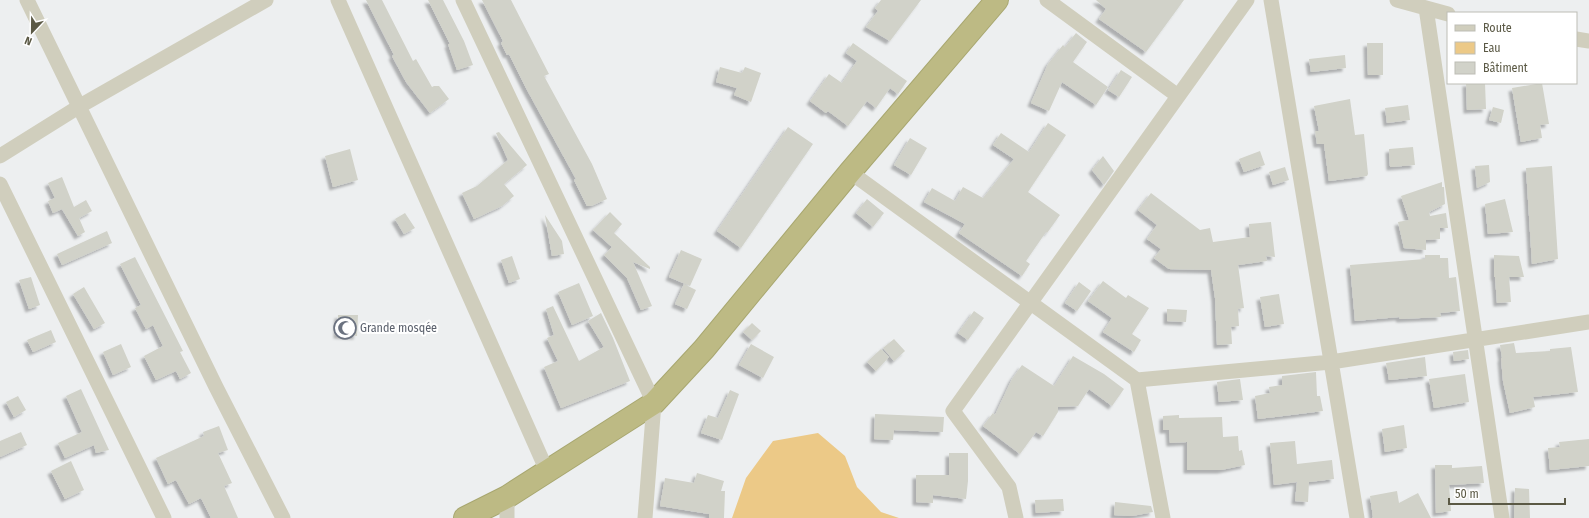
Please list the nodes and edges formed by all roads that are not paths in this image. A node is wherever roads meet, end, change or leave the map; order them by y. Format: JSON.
{"nodes":[{"id":1,"x":27,"y":0,"type":"edge"},
{"id":2,"x":266,"y":0,"type":"edge"},
{"id":3,"x":338,"y":0,"type":"edge"},
{"id":4,"x":463,"y":0,"type":"edge"},
{"id":5,"x":997,"y":0,"type":"edge"},
{"id":6,"x":1047,"y":0,"type":"edge"},
{"id":7,"x":1247,"y":0,"type":"edge"},
{"id":8,"x":1271,"y":0,"type":"edge"},
{"id":9,"x":1397,"y":0,"type":"edge"},
{"id":10,"x":1426,"y":8,"type":"junction"},
{"id":11,"x":1447,"y":14,"type":"edge"},
{"id":12,"x":1577,"y":39,"type":"edge"},
{"id":13,"x":1589,"y":41,"type":"edge"},
{"id":14,"x":1178,"y":96,"type":"junction"},
{"id":15,"x":80,"y":106,"type":"junction"},
{"id":16,"x":0,"y":156,"type":"edge"},
{"id":17,"x":850,"y":172,"type":"junction"},
{"id":18,"x":0,"y":184,"type":"edge"},
{"id":19,"x":1030,"y":303,"type":"junction"},
{"id":20,"x":1589,"y":322,"type":"edge"},
{"id":21,"x":1476,"y":339,"type":"junction"},
{"id":22,"x":1331,"y":362,"type":"junction"},
{"id":23,"x":1137,"y":380,"type":"junction"},
{"id":24,"x":654,"y":404,"type":"junction"},
{"id":25,"x":547,"y":471,"type":"junction"},
{"id":26,"x":507,"y":507,"type":"edge"},
{"id":27,"x":164,"y":518,"type":"edge"},
{"id":28,"x":283,"y":518,"type":"edge"},
{"id":29,"x":464,"y":518,"type":"edge"},
{"id":30,"x":645,"y":518,"type":"edge"},
{"id":31,"x":1016,"y":518,"type":"edge"},
{"id":32,"x":1162,"y":518,"type":"edge"},
{"id":33,"x":1357,"y":518,"type":"edge"},
{"id":34,"x":1502,"y":518,"type":"edge"}],
"edges":[{"from":1,"to":15,"type":"street"},
{"from":2,"to":15,"type":"street"},
{"from":3,"to":25,"type":"street"},
{"from":4,"to":24,"type":"street"},
{"from":5,"to":17,"type":"highway"},
{"from":6,"to":14,"type":"street"},
{"from":7,"to":14,"type":"street"},
{"from":8,"to":22,"type":"street"},
{"from":9,"to":10,"type":"street"},
{"from":10,"to":11,"type":"street"},
{"from":10,"to":21,"type":"street"},
{"from":12,"to":13,"type":"street"},
{"from":14,"to":19,"type":"street"},
{"from":15,"to":16,"type":"street"},
{"from":15,"to":28,"type":"street"},
{"from":17,"to":19,"type":"street"},
{"from":17,"to":24,"type":"highway"},
{"from":18,"to":27,"type":"street"},
{"from":19,"to":23,"type":"street"},
{"from":19,"to":31,"type":"street"},
{"from":20,"to":21,"type":"street"},
{"from":21,"to":22,"type":"street"},
{"from":21,"to":34,"type":"street"},
{"from":22,"to":23,"type":"street"},
{"from":22,"to":33,"type":"street"},
{"from":23,"to":32,"type":"street"},
{"from":24,"to":25,"type":"highway"},
{"from":24,"to":30,"type":"street"},
{"from":25,"to":26,"type":"highway"},
{"from":26,"to":29,"type":"highway"}]}
